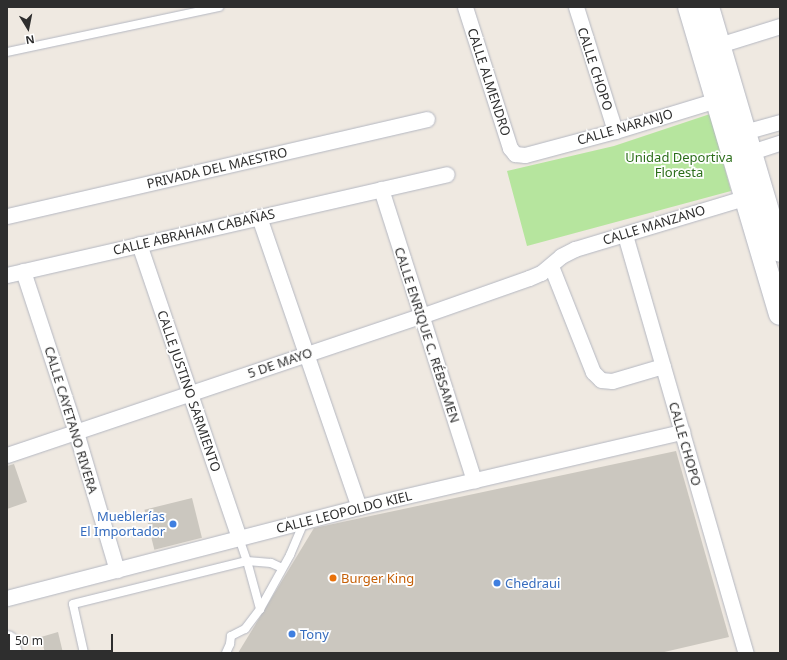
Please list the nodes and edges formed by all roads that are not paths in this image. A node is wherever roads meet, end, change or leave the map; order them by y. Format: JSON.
{"nodes":[{"id":1,"x":219,"y":7,"type":"edge"},
{"id":2,"x":465,"y":7,"type":"edge"},
{"id":3,"x":576,"y":7,"type":"edge"},
{"id":4,"x":689,"y":7,"type":"edge"},
{"id":5,"x":708,"y":7,"type":"edge"},
{"id":6,"x":780,"y":26,"type":"edge"},
{"id":7,"x":719,"y":45,"type":"junction"},
{"id":8,"x":7,"y":52,"type":"edge"},
{"id":9,"x":725,"y":97,"type":"junction"},
{"id":10,"x":427,"y":119,"type":"dead end"},
{"id":11,"x":780,"y":122,"type":"edge"},
{"id":12,"x":615,"y":131,"type":"junction"},
{"id":13,"x":780,"y":143,"type":"edge"},
{"id":14,"x":739,"y":145,"type":"junction"},
{"id":15,"x":515,"y":154,"type":"joint"},
{"id":16,"x":447,"y":174,"type":"dead end"},
{"id":17,"x":381,"y":189,"type":"junction"},
{"id":18,"x":754,"y":195,"type":"junction"},
{"id":19,"x":7,"y":216,"type":"edge"},
{"id":20,"x":259,"y":217,"type":"junction"},
{"id":21,"x":625,"y":235,"type":"junction"},
{"id":22,"x":139,"y":244,"type":"junction"},
{"id":23,"x":780,"y":251,"type":"edge"},
{"id":24,"x":551,"y":266,"type":"junction"},
{"id":25,"x":23,"y":271,"type":"junction"},
{"id":26,"x":7,"y":275,"type":"edge"},
{"id":27,"x":780,"y":314,"type":"edge"},
{"id":28,"x":421,"y":316,"type":"junction"},
{"id":29,"x":306,"y":354,"type":"junction"},
{"id":30,"x":663,"y":366,"type":"junction"},
{"id":31,"x":190,"y":393,"type":"junction"},
{"id":32,"x":76,"y":432,"type":"junction"},
{"id":33,"x":682,"y":432,"type":"junction"},
{"id":34,"x":7,"y":455,"type":"edge"},
{"id":35,"x":474,"y":480,"type":"junction"},
{"id":36,"x":359,"y":507,"type":"junction"},
{"id":37,"x":304,"y":522,"type":"junction"},
{"id":38,"x":238,"y":538,"type":"junction"},
{"id":39,"x":247,"y":561,"type":"junction"},
{"id":40,"x":282,"y":568,"type":"junction"},
{"id":41,"x":117,"y":570,"type":"junction"},
{"id":42,"x":7,"y":598,"type":"edge"},
{"id":43,"x":260,"y":609,"type":"junction"},
{"id":44,"x":7,"y":642,"type":"edge"},
{"id":45,"x":11,"y":653,"type":"edge"},
{"id":46,"x":84,"y":653,"type":"edge"},
{"id":47,"x":226,"y":653,"type":"edge"},
{"id":48,"x":746,"y":653,"type":"edge"}],
"edges":[{"from":1,"to":8,"type":"lane"},
{"from":2,"to":15,"type":"street","name":"CALLE ALMENDRO"},
{"from":3,"to":12,"type":"street","name":"CALLE CHOPO"},
{"from":4,"to":9,"type":"main road"},
{"from":5,"to":7,"type":"main road"},
{"from":6,"to":7,"type":"street"},
{"from":7,"to":9,"type":"main road"},
{"from":9,"to":12,"type":"street","name":"CALLE NARANJO"},
{"from":9,"to":14,"type":"main road"},
{"from":10,"to":19,"type":"street","name":"PRIVADA DEL MAESTRO"},
{"from":11,"to":14,"type":"street"},
{"from":12,"to":15,"type":"street","name":"CALLE NARANJO"},
{"from":13,"to":14,"type":"street"},
{"from":14,"to":18,"type":"main road"},
{"from":16,"to":17,"type":"street","name":"CALLE ABRAHAM CABAÑAS"},
{"from":17,"to":20,"type":"street","name":"CALLE ABRAHAM CABAÑAS"},
{"from":17,"to":28,"type":"street","name":"CALLE ENRIQUE C. RÉBSAMEN"},
{"from":18,"to":21,"type":"street","name":"CALLE MANZANO"},
{"from":18,"to":23,"type":"main road"},
{"from":18,"to":27,"type":"main road"},
{"from":20,"to":22,"type":"street","name":"CALLE ABRAHAM CABAÑAS"},
{"from":20,"to":29,"type":"street"},
{"from":21,"to":24,"type":"street","name":"CALLE MANZANO"},
{"from":21,"to":30,"type":"street","name":"CALLE CHOPO"},
{"from":22,"to":25,"type":"street","name":"CALLE ABRAHAM CABAÑAS"},
{"from":22,"to":31,"type":"street","name":"CALLE JUSTINO SARMIENTO"},
{"from":24,"to":28,"type":"street","name":"5 DE MAYO"},
{"from":24,"to":30,"type":"street"},
{"from":25,"to":26,"type":"street","name":"CALLE ABRAHAM CABAÑAS"},
{"from":25,"to":32,"type":"street","name":"CALLE CAYETANO RIVERA"},
{"from":28,"to":29,"type":"street","name":"5 DE MAYO"},
{"from":28,"to":35,"type":"street","name":"CALLE ENRIQUE C. RÉBSAMEN"},
{"from":29,"to":31,"type":"street","name":"5 DE MAYO"},
{"from":29,"to":36,"type":"street"},
{"from":30,"to":33,"type":"street","name":"CALLE CHOPO"},
{"from":31,"to":32,"type":"street","name":"5 DE MAYO"},
{"from":31,"to":38,"type":"street","name":"CALLE JUSTINO SARMIENTO"},
{"from":32,"to":34,"type":"street","name":"5 DE MAYO"},
{"from":32,"to":41,"type":"street","name":"CALLE CAYETANO RIVERA"},
{"from":33,"to":35,"type":"street","name":"CALLE LEOPOLDO KIEL"},
{"from":33,"to":48,"type":"street","name":"CALLE CHOPO"},
{"from":35,"to":36,"type":"street","name":"CALLE LEOPOLDO KIEL"},
{"from":36,"to":37,"type":"street","name":"CALLE LEOPOLDO KIEL"},
{"from":37,"to":38,"type":"street","name":"CALLE LEOPOLDO KIEL"},
{"from":37,"to":40,"type":"lane"},
{"from":38,"to":39,"type":"lane"},
{"from":38,"to":41,"type":"street","name":"CALLE LEOPOLDO KIEL"},
{"from":39,"to":40,"type":"lane"},
{"from":39,"to":43,"type":"lane"},
{"from":39,"to":46,"type":"lane"},
{"from":40,"to":43,"type":"lane"},
{"from":41,"to":42,"type":"street","name":"CALLE LEOPOLDO KIEL"},
{"from":43,"to":47,"type":"lane"},
{"from":44,"to":45,"type":"main road"}]}
